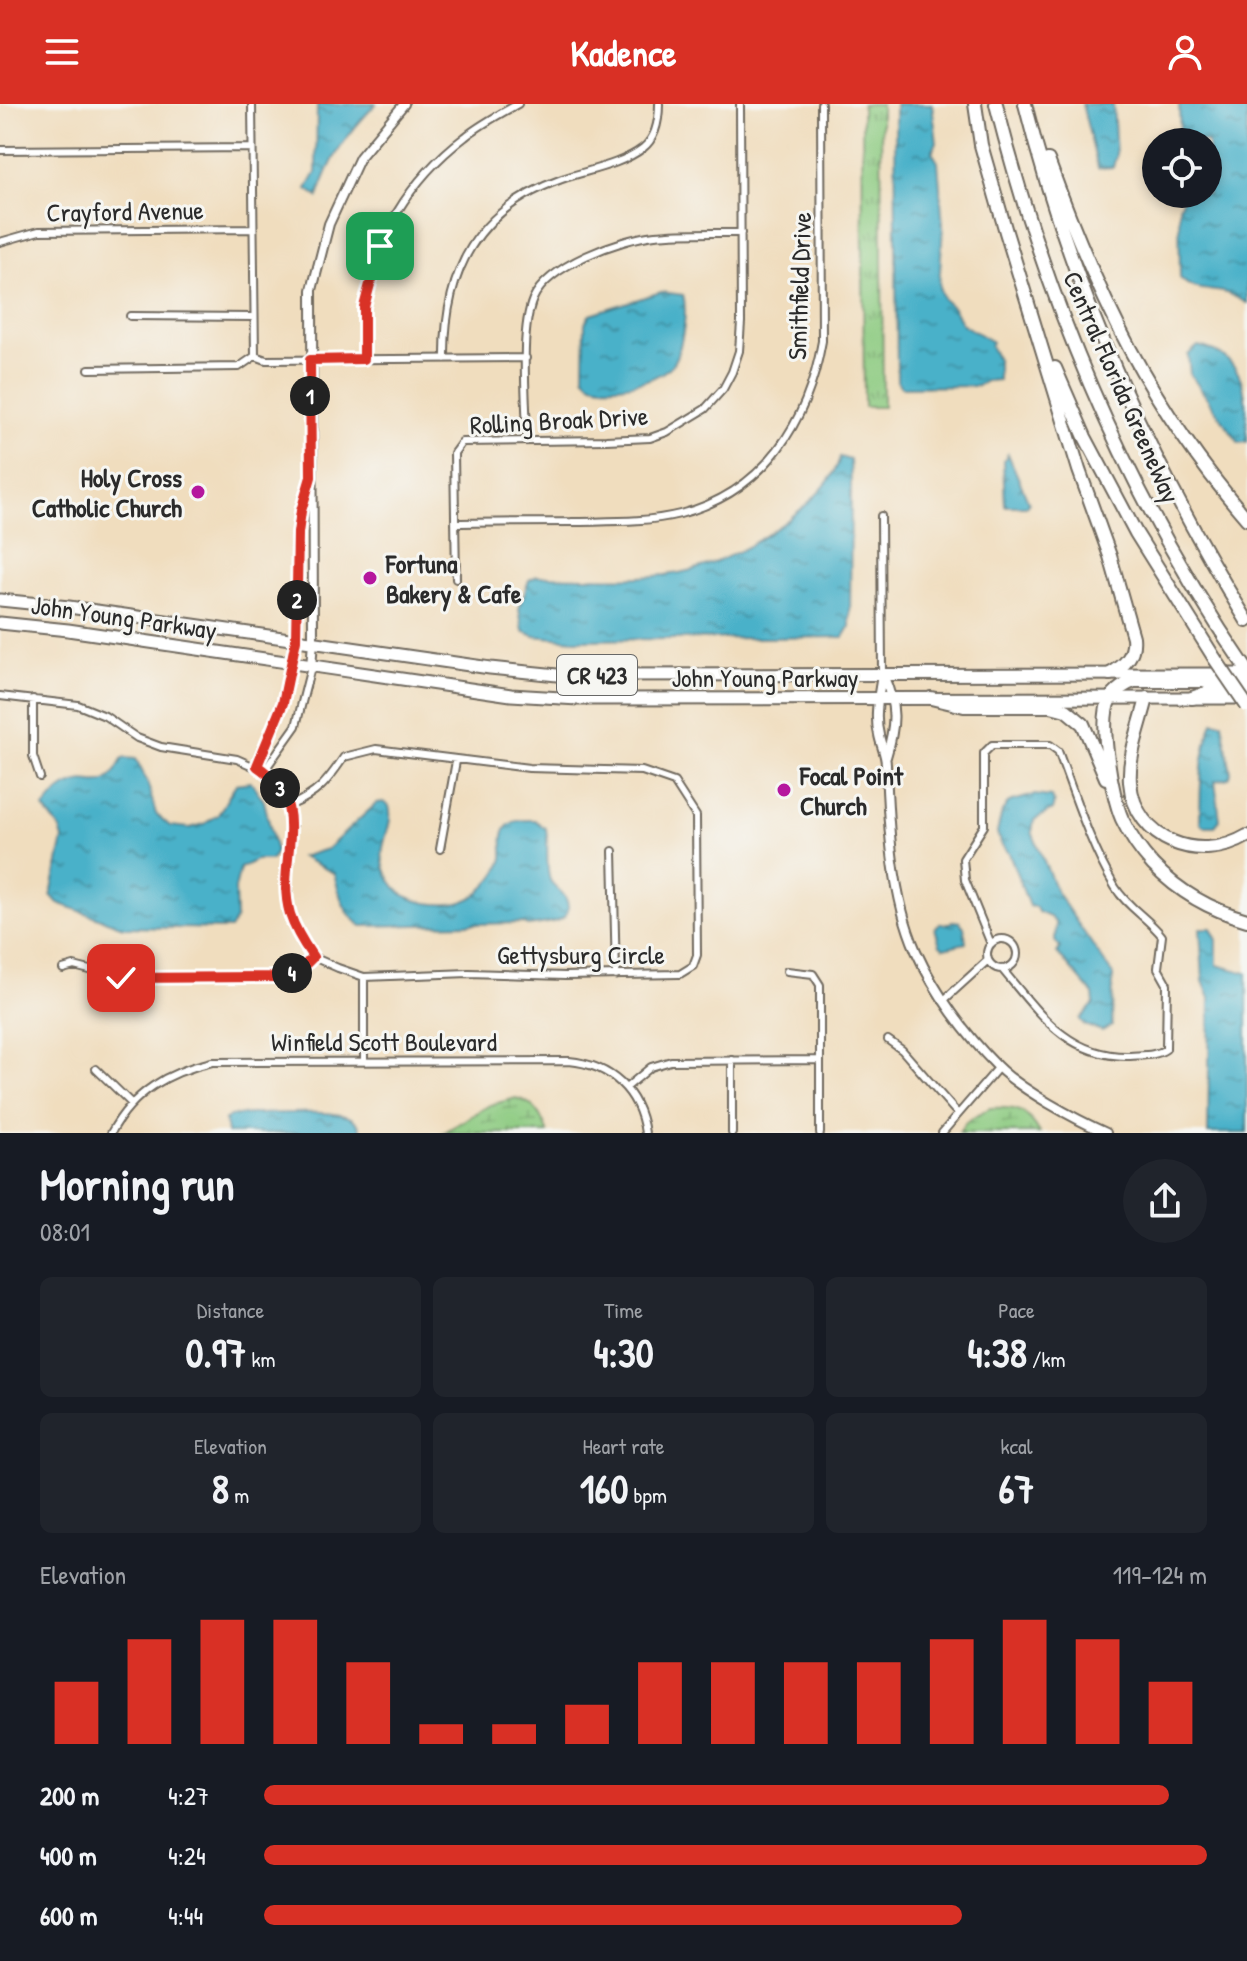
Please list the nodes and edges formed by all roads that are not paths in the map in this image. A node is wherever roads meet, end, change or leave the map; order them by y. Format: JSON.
{"nodes":[{"id":1,"x":252,"y":104,"type":"edge"},
{"id":2,"x":404,"y":104,"type":"edge"},
{"id":3,"x":518,"y":104,"type":"edge"},
{"id":4,"x":659,"y":104,"type":"edge"},
{"id":5,"x":740,"y":104,"type":"edge"},
{"id":6,"x":821,"y":104,"type":"edge"},
{"id":7,"x":975,"y":104,"type":"edge"},
{"id":8,"x":996,"y":104,"type":"edge"},
{"id":9,"x":1027,"y":104,"type":"edge"},
{"id":10,"x":252,"y":148,"type":"junction"},
{"id":11,"x":0,"y":150,"type":"edge"},
{"id":12,"x":253,"y":229,"type":"junction"},
{"id":13,"x":741,"y":233,"type":"junction"},
{"id":14,"x":0,"y":242,"type":"edge"},
{"id":15,"x":130,"y":316,"type":"dead end"},
{"id":16,"x":253,"y":317,"type":"junction"},
{"id":17,"x":1033,"y":318,"type":"junction"},
{"id":18,"x":255,"y":356,"type":"junction"},
{"id":19,"x":526,"y":358,"type":"junction"},
{"id":20,"x":364,"y":359,"type":"junction"},
{"id":21,"x":445,"y":359,"type":"junction"},
{"id":22,"x":310,"y":360,"type":"junction"},
{"id":23,"x":89,"y":369,"type":"dead end"},
{"id":24,"x":527,"y":440,"type":"junction"},
{"id":25,"x":311,"y":477,"type":"junction"},
{"id":26,"x":881,"y":516,"type":"dead end"},
{"id":27,"x":1247,"y":519,"type":"edge"},
{"id":28,"x":455,"y":523,"type":"junction"},
{"id":29,"x":456,"y":579,"type":"dead end"},
{"id":30,"x":0,"y":600,"type":"edge"},
{"id":31,"x":1247,"y":621,"type":"edge"},
{"id":32,"x":0,"y":623,"type":"edge"},
{"id":33,"x":296,"y":640,"type":"junction"},
{"id":34,"x":313,"y":642,"type":"junction"},
{"id":35,"x":291,"y":664,"type":"junction"},
{"id":36,"x":311,"y":667,"type":"junction"},
{"id":37,"x":1245,"y":668,"type":"edge"},
{"id":38,"x":1110,"y":674,"type":"junction"},
{"id":39,"x":882,"y":675,"type":"junction"},
{"id":40,"x":1247,"y":681,"type":"edge"},
{"id":41,"x":1247,"y":690,"type":"edge"},
{"id":42,"x":0,"y":696,"type":"edge"},
{"id":43,"x":931,"y":698,"type":"junction"},
{"id":44,"x":1111,"y":698,"type":"junction"},
{"id":45,"x":1147,"y":698,"type":"junction"},
{"id":46,"x":1192,"y":698,"type":"junction"},
{"id":47,"x":1247,"y":698,"type":"edge"},
{"id":48,"x":33,"y":699,"type":"junction"},
{"id":49,"x":878,"y":699,"type":"junction"},
{"id":50,"x":893,"y":699,"type":"junction"},
{"id":51,"x":1247,"y":706,"type":"edge"},
{"id":52,"x":272,"y":734,"type":"junction"},
{"id":53,"x":288,"y":740,"type":"junction"},
{"id":54,"x":886,"y":757,"type":"junction"},
{"id":55,"x":456,"y":761,"type":"junction"},
{"id":56,"x":260,"y":769,"type":"junction"},
{"id":57,"x":40,"y":777,"type":"dead end"},
{"id":58,"x":1113,"y":796,"type":"junction"},
{"id":59,"x":289,"y":806,"type":"junction"},
{"id":60,"x":1247,"y":836,"type":"edge"},
{"id":61,"x":440,"y":849,"type":"dead end"},
{"id":62,"x":613,"y":851,"type":"dead end"},
{"id":63,"x":1247,"y":920,"type":"edge"},
{"id":64,"x":991,"y":944,"type":"junction"},
{"id":65,"x":313,"y":957,"type":"junction"},
{"id":66,"x":988,"y":960,"type":"junction"},
{"id":67,"x":63,"y":969,"type":"dead end"},
{"id":68,"x":1002,"y":969,"type":"junction"},
{"id":69,"x":787,"y":971,"type":"dead end"},
{"id":70,"x":616,"y":976,"type":"junction"},
{"id":71,"x":364,"y":977,"type":"junction"},
{"id":72,"x":944,"y":1000,"type":"junction"},
{"id":73,"x":888,"y":1040,"type":"dead end"},
{"id":74,"x":732,"y":1060,"type":"junction"},
{"id":75,"x":820,"y":1060,"type":"junction"},
{"id":76,"x":364,"y":1061,"type":"junction"},
{"id":77,"x":998,"y":1068,"type":"junction"},
{"id":78,"x":96,"y":1069,"type":"dead end"},
{"id":79,"x":627,"y":1087,"type":"junction"},
{"id":80,"x":131,"y":1103,"type":"junction"},
{"id":81,"x":957,"y":1113,"type":"junction"},
{"id":82,"x":111,"y":1133,"type":"edge"},
{"id":83,"x":645,"y":1133,"type":"edge"},
{"id":84,"x":732,"y":1133,"type":"edge"},
{"id":85,"x":820,"y":1133,"type":"edge"},
{"id":86,"x":942,"y":1133,"type":"edge"},
{"id":87,"x":1106,"y":1133,"type":"edge"}],
"edges":[{"from":1,"to":10,"type":"street"},
{"from":2,"to":22,"type":"street"},
{"from":3,"to":20,"type":"street"},
{"from":4,"to":21,"type":"street"},
{"from":5,"to":13,"type":"street","name":"Rolling Broak Drive"},
{"from":6,"to":28,"type":"street","name":"Smithfield Drive"},
{"from":7,"to":17,"type":"highway"},
{"from":8,"to":37,"type":"highway","name":"Central Florida GreeneWay"},
{"from":9,"to":27,"type":"highway"},
{"from":9,"to":31,"type":"highway","name":"Central Florida GreeneWay"},
{"from":10,"to":11,"type":"street"},
{"from":10,"to":12,"type":"street"},
{"from":12,"to":14,"type":"street","name":"Crayford Avenue"},
{"from":12,"to":16,"type":"street"},
{"from":13,"to":19,"type":"street"},
{"from":13,"to":24,"type":"street","name":"Rolling Broak Drive"},
{"from":15,"to":16,"type":"street"},
{"from":16,"to":18,"type":"street"},
{"from":17,"to":38,"type":"highway"},
{"from":17,"to":51,"type":"highway","bridge":true},
{"from":18,"to":22,"type":"street"},
{"from":18,"to":23,"type":"street"},
{"from":19,"to":21,"type":"street"},
{"from":19,"to":24,"type":"street"},
{"from":20,"to":21,"type":"street"},
{"from":20,"to":22,"type":"street"},
{"from":22,"to":25,"type":"street"},
{"from":24,"to":28,"type":"street","name":"Rolling Broak Drive"},
{"from":25,"to":33,"type":"street"},
{"from":25,"to":34,"type":"street"},
{"from":26,"to":39,"type":"street"},
{"from":28,"to":29,"type":"street"},
{"from":30,"to":33,"type":"highway","name":"John Young Parkway","number":"CR 423"},
{"from":32,"to":35,"type":"highway","name":"John Young Parkway","number":"CR 423"},
{"from":33,"to":34,"type":"highway","name":"John Young Parkway","number":"CR 423"},
{"from":33,"to":35,"type":"street"},
{"from":34,"to":36,"type":"street"},
{"from":34,"to":39,"type":"highway","name":"John Young Parkway","number":"CR 423"},
{"from":35,"to":36,"type":"highway","name":"John Young Parkway","number":"CR 423"},
{"from":35,"to":52,"type":"street"},
{"from":36,"to":49,"type":"highway","name":"John Young Parkway","number":"CR 423"},
{"from":36,"to":53,"type":"street"},
{"from":37,"to":38,"type":"highway","name":"John Young Parkway","number":"CR 423"},
{"from":38,"to":39,"type":"highway","name":"John Young Parkway","number":"CR 423"},
{"from":39,"to":49,"type":"street"},
{"from":39,"to":50,"type":"street"},
{"from":40,"to":44,"type":"highway"},
{"from":41,"to":46,"type":"highway"},
{"from":42,"to":48,"type":"street"},
{"from":43,"to":44,"type":"highway","name":"John Young Parkway","number":"CR 423"},
{"from":43,"to":50,"type":"highway","name":"John Young Parkway","number":"CR 423"},
{"from":43,"to":58,"type":"highway"},
{"from":44,"to":45,"type":"highway","name":"John Young Parkway","number":"CR 423"},
{"from":44,"to":58,"type":"highway"},
{"from":45,"to":46,"type":"highway","name":"John Young Parkway","number":"CR 423"},
{"from":45,"to":60,"type":"highway"},
{"from":46,"to":47,"type":"highway","name":"John Young Parkway","number":"CR 423"},
{"from":48,"to":56,"type":"street"},
{"from":48,"to":57,"type":"street"},
{"from":49,"to":50,"type":"highway","name":"John Young Parkway","number":"CR 423"},
{"from":49,"to":54,"type":"street"},
{"from":50,"to":54,"type":"street"},
{"from":52,"to":53,"type":"street"},
{"from":52,"to":56,"type":"street"},
{"from":53,"to":56,"type":"street"},
{"from":54,"to":72,"type":"street"},
{"from":55,"to":59,"type":"street","name":"Gettysburg Circle"},
{"from":55,"to":61,"type":"street"},
{"from":55,"to":70,"type":"street","name":"Gettysburg Circle"},
{"from":56,"to":59,"type":"street"},
{"from":58,"to":63,"type":"highway"},
{"from":59,"to":65,"type":"street"},
{"from":62,"to":70,"type":"street"},
{"from":64,"to":66,"type":"street"},
{"from":64,"to":68,"type":"street"},
{"from":64,"to":68,"type":"street"},
{"from":65,"to":67,"type":"street"},
{"from":65,"to":71,"type":"street","name":"Gettysburg Circle"},
{"from":66,"to":68,"type":"street"},
{"from":66,"to":72,"type":"street"},
{"from":69,"to":75,"type":"street"},
{"from":70,"to":71,"type":"street","name":"Gettysburg Circle"},
{"from":71,"to":76,"type":"street"},
{"from":72,"to":77,"type":"street"},
{"from":73,"to":81,"type":"street"},
{"from":74,"to":75,"type":"street"},
{"from":74,"to":79,"type":"street"},
{"from":74,"to":84,"type":"street"},
{"from":75,"to":85,"type":"street"},
{"from":76,"to":79,"type":"street","name":"Winfield Scott Boulevard"},
{"from":76,"to":80,"type":"street","name":"Winfield Scott Boulevard"},
{"from":77,"to":81,"type":"street"},
{"from":77,"to":87,"type":"street"},
{"from":78,"to":80,"type":"street"},
{"from":79,"to":83,"type":"street"},
{"from":80,"to":82,"type":"street","name":"Winfield Scott Boulevard"},
{"from":81,"to":86,"type":"street"}]}
